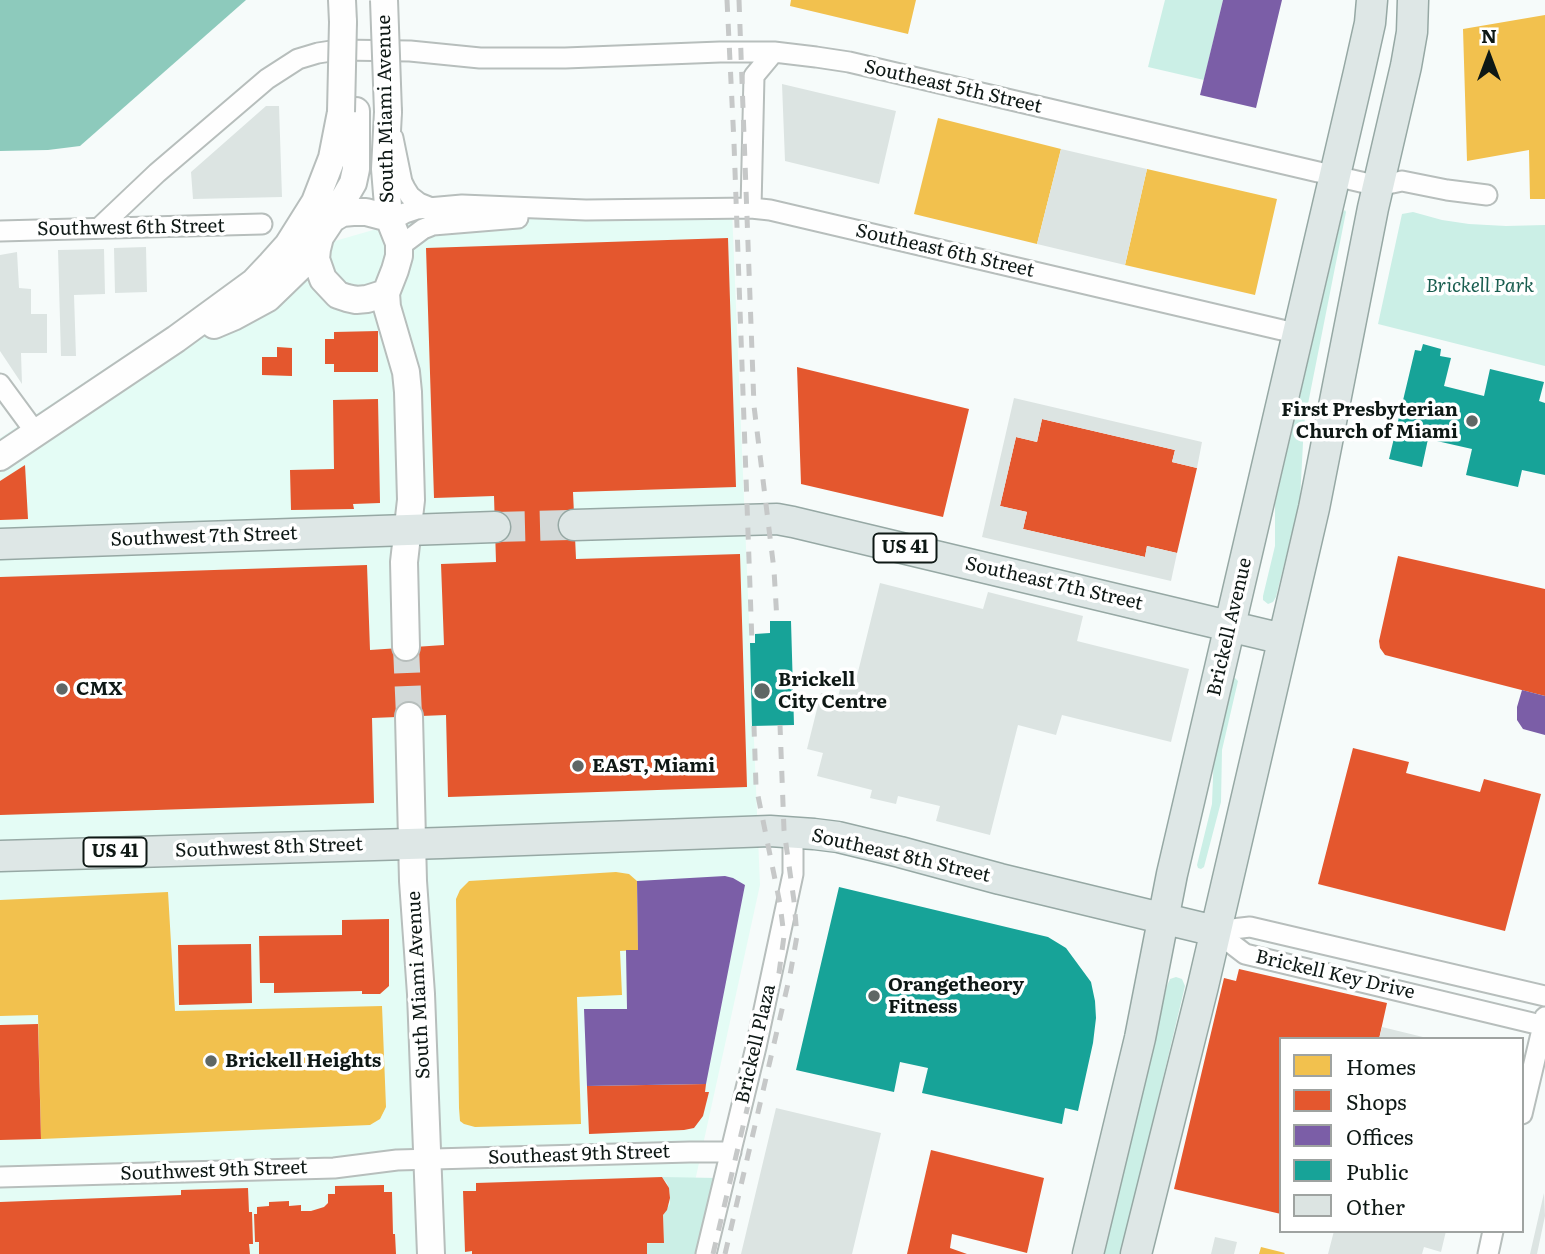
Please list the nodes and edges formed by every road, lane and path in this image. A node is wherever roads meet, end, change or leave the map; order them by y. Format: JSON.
{"nodes":[{"id":1,"x":384,"y":0,"type":"edge"},
{"id":2,"x":1372,"y":0,"type":"edge"},
{"id":3,"x":1413,"y":0,"type":"edge"},
{"id":4,"x":343,"y":11,"type":"edge"},
{"id":5,"x":774,"y":52,"type":"junction"},
{"id":6,"x":348,"y":111,"type":"junction"},
{"id":7,"x":388,"y":111,"type":"junction"},
{"id":8,"x":1335,"y":177,"type":"junction"},
{"id":9,"x":1378,"y":186,"type":"junction"},
{"id":10,"x":1487,"y":195,"type":"dead end"},
{"id":11,"x":429,"y":206,"type":"junction"},
{"id":12,"x":751,"y":208,"type":"junction"},
{"id":13,"x":586,"y":210,"type":"junction"},
{"id":14,"x":390,"y":220,"type":"junction"},
{"id":15,"x":262,"y":224,"type":"dead end"},
{"id":16,"x":99,"y":228,"type":"junction"},
{"id":17,"x":326,"y":228,"type":"junction"},
{"id":18,"x":0,"y":231,"type":"edge"},
{"id":19,"x":399,"y":247,"type":"junction"},
{"id":20,"x":386,"y":293,"type":"junction"},
{"id":21,"x":1299,"y":334,"type":"junction"},
{"id":22,"x":176,"y":339,"type":"junction"},
{"id":23,"x":0,"y":384,"type":"edge"},
{"id":24,"x":36,"y":433,"type":"junction"},
{"id":25,"x":0,"y":457,"type":"edge"},
{"id":26,"x":574,"y":525,"type":"tunnel mouth"},
{"id":27,"x":495,"y":527,"type":"tunnel mouth"},
{"id":28,"x":408,"y":531,"type":"junction"},
{"id":29,"x":0,"y":544,"type":"edge"},
{"id":30,"x":1230,"y":626,"type":"junction"},
{"id":31,"x":1283,"y":639,"type":"junction"},
{"id":32,"x":406,"y":647,"type":"tunnel mouth"},
{"id":33,"x":409,"y":716,"type":"tunnel mouth"},
{"id":34,"x":793,"y":833,"type":"junction"},
{"id":35,"x":413,"y":843,"type":"junction"},
{"id":36,"x":0,"y":856,"type":"edge"},
{"id":37,"x":1164,"y":919,"type":"junction"},
{"id":38,"x":1215,"y":931,"type":"junction"},
{"id":39,"x":1545,"y":996,"type":"edge"},
{"id":40,"x":1544,"y":1023,"type":"edge"},
{"id":41,"x":1524,"y":1106,"type":"edge"},
{"id":42,"x":731,"y":1152,"type":"junction"},
{"id":43,"x":427,"y":1158,"type":"junction"},
{"id":44,"x":0,"y":1177,"type":"edge"},
{"id":45,"x":1493,"y":1233,"type":"edge"},
{"id":46,"x":431,"y":1254,"type":"edge"},
{"id":47,"x":706,"y":1254,"type":"edge"},
{"id":48,"x":1088,"y":1254,"type":"edge"},
{"id":49,"x":1136,"y":1254,"type":"edge"},
{"id":50,"x":1488,"y":1254,"type":"edge"}],
"edges":[{"from":1,"to":7,"type":"main road","name":"South Miami Avenue","bridge":true},
{"from":2,"to":8,"type":"main road","name":"Brickell Avenue"},
{"from":3,"to":9,"type":"main road"},
{"from":4,"to":6,"type":"main road","name":"South Miami Avenue","bridge":true},
{"from":5,"to":8,"type":"street","name":"Southeast 5th Street"},
{"from":5,"to":12,"type":"street"},
{"from":5,"to":16,"type":"street","name":"Southeast 5th Street"},
{"from":6,"to":17,"type":"main road","name":"South Miami Avenue"},
{"from":6,"to":22,"type":"main road","name":"South Miami Avenue"},
{"from":7,"to":11,"type":"street"},
{"from":7,"to":14,"type":"main road","name":"South Miami Avenue"},
{"from":8,"to":9,"type":"street","name":"Southeast 5th Street"},
{"from":8,"to":21,"type":"main road","name":"Brickell Avenue"},
{"from":9,"to":10,"type":"street","name":"Southeast 5th Street"},
{"from":9,"to":31,"type":"main road"},
{"from":11,"to":13,"type":"street","name":"Southeast 6th Street"},
{"from":11,"to":14,"type":"street","name":"Southeast 6th Street"},
{"from":12,"to":13,"type":"street","name":"Southeast 6th Street"},
{"from":12,"to":21,"type":"street","name":"Southeast 6th Street"},
{"from":13,"to":19,"type":"street","name":"Southeast 6th Street"},
{"from":14,"to":17,"type":"main road"},
{"from":14,"to":19,"type":"main road"},
{"from":15,"to":16,"type":"street","name":"Southwest 6th Street"},
{"from":16,"to":18,"type":"street","name":"Southwest 6th Street"},
{"from":17,"to":20,"type":"main road"},
{"from":17,"to":22,"type":"main road","name":"South Miami Avenue"},
{"from":19,"to":20,"type":"main road"},
{"from":20,"to":28,"type":"main road"},
{"from":21,"to":30,"type":"main road","name":"Brickell Avenue"},
{"from":22,"to":24,"type":"main road","name":"South Miami Avenue"},
{"from":23,"to":24,"type":"street"},
{"from":24,"to":25,"type":"main road","name":"South Miami Avenue"},
{"from":26,"to":30,"type":"main road","name":"Southeast 7th Street","number":"US 41"},
{"from":27,"to":28,"type":"main road"},
{"from":28,"to":29,"type":"main road","name":"Southwest 7th Street"},
{"from":28,"to":32,"type":"main road"},
{"from":30,"to":31,"type":"main road","name":"Southeast 7th Street","number":"US 41"},
{"from":30,"to":37,"type":"main road","name":"Brickell Avenue"},
{"from":31,"to":38,"type":"main road"},
{"from":33,"to":35,"type":"main road","name":"South Miami Avenue"},
{"from":34,"to":35,"type":"main road","name":"Southeast 8th Street","number":"US 41"},
{"from":34,"to":37,"type":"main road","name":"Southeast 8th Street","number":"US 41"},
{"from":34,"to":42,"type":"street","name":"Brickell Plaza"},
{"from":35,"to":36,"type":"main road","name":"Southwest 8th Street","number":"US 41"},
{"from":35,"to":43,"type":"main road","name":"South Miami Avenue"},
{"from":37,"to":38,"type":"main road","name":"Southeast 8th Street","number":"US 41"},
{"from":37,"to":48,"type":"main road","name":"Brickell Avenue"},
{"from":38,"to":39,"type":"street","name":"Brickell Key Drive"},
{"from":38,"to":40,"type":"street","name":"Brickell Key Drive"},
{"from":38,"to":49,"type":"main road"},
{"from":40,"to":41,"type":"street"},
{"from":42,"to":43,"type":"street","name":"Southeast 9th Street"},
{"from":42,"to":47,"type":"street","name":"Brickell Plaza"},
{"from":43,"to":44,"type":"street","name":"Southwest 9th Street"},
{"from":43,"to":46,"type":"main road","name":"South Miami Avenue"},
{"from":45,"to":50,"type":"street"}]}
